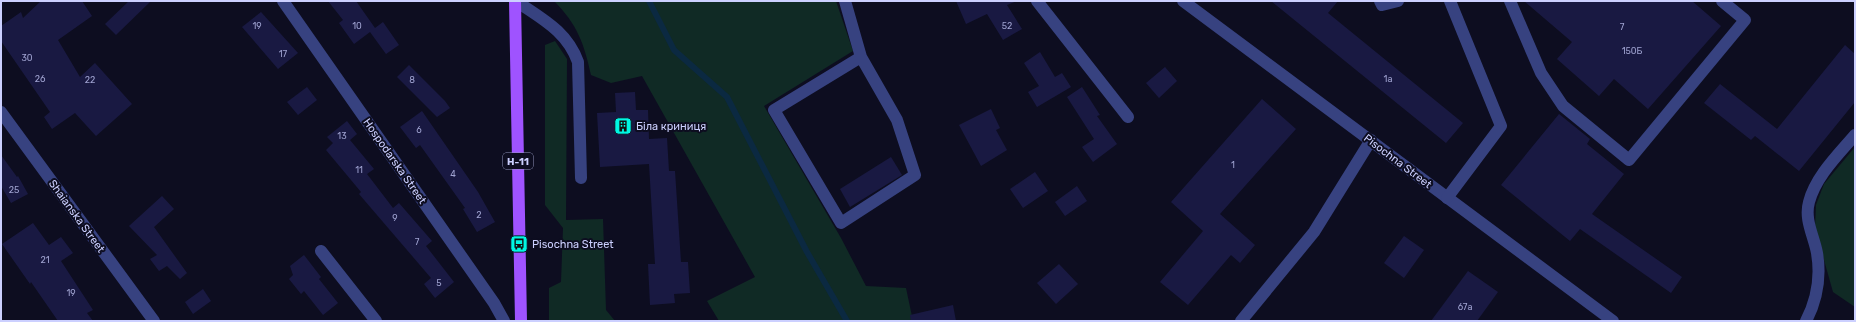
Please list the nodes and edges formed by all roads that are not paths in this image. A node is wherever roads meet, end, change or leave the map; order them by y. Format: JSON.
{"nodes":[{"id":1,"x":283,"y":1,"type":"edge"},
{"id":2,"x":516,"y":1,"type":"edge"},
{"id":3,"x":845,"y":1,"type":"edge"},
{"id":4,"x":1037,"y":1,"type":"edge"},
{"id":5,"x":1183,"y":1,"type":"edge"},
{"id":6,"x":1380,"y":1,"type":"edge"},
{"id":7,"x":1398,"y":1,"type":"edge"},
{"id":8,"x":1450,"y":1,"type":"edge"},
{"id":9,"x":1510,"y":1,"type":"edge"},
{"id":10,"x":1722,"y":1,"type":"edge"},
{"id":11,"x":861,"y":57,"type":"junction"},
{"id":12,"x":1,"y":112,"type":"edge"},
{"id":13,"x":1128,"y":117,"type":"dead end"},
{"id":14,"x":1855,"y":135,"type":"edge"},
{"id":15,"x":1371,"y":140,"type":"junction"},
{"id":16,"x":581,"y":178,"type":"dead end"},
{"id":17,"x":1447,"y":198,"type":"junction"},
{"id":18,"x":321,"y":251,"type":"dead end"},
{"id":19,"x":154,"y":321,"type":"edge"},
{"id":20,"x":376,"y":321,"type":"edge"},
{"id":21,"x":504,"y":321,"type":"edge"},
{"id":22,"x":521,"y":321,"type":"edge"},
{"id":23,"x":1241,"y":321,"type":"edge"},
{"id":24,"x":1613,"y":321,"type":"edge"},
{"id":25,"x":1806,"y":321,"type":"edge"}],
"edges":[{"from":1,"to":21,"type":"street","name":"Hospodarska Street"},
{"from":2,"to":16,"type":"street"},
{"from":2,"to":22,"type":"main road","number":"Н-11"},
{"from":3,"to":11,"type":"street"},
{"from":4,"to":13,"type":"street"},
{"from":5,"to":15,"type":"street","name":"Pisochna Street"},
{"from":6,"to":7,"type":"street"},
{"from":8,"to":17,"type":"street"},
{"from":9,"to":10,"type":"street"},
{"from":11,"to":11,"type":"street"},
{"from":12,"to":19,"type":"street","name":"Shaianska Street"},
{"from":14,"to":25,"type":"street"},
{"from":15,"to":17,"type":"street","name":"Pisochna Street"},
{"from":15,"to":23,"type":"street"},
{"from":17,"to":24,"type":"street","name":"Pisochna Street"},
{"from":18,"to":20,"type":"street"}]}
